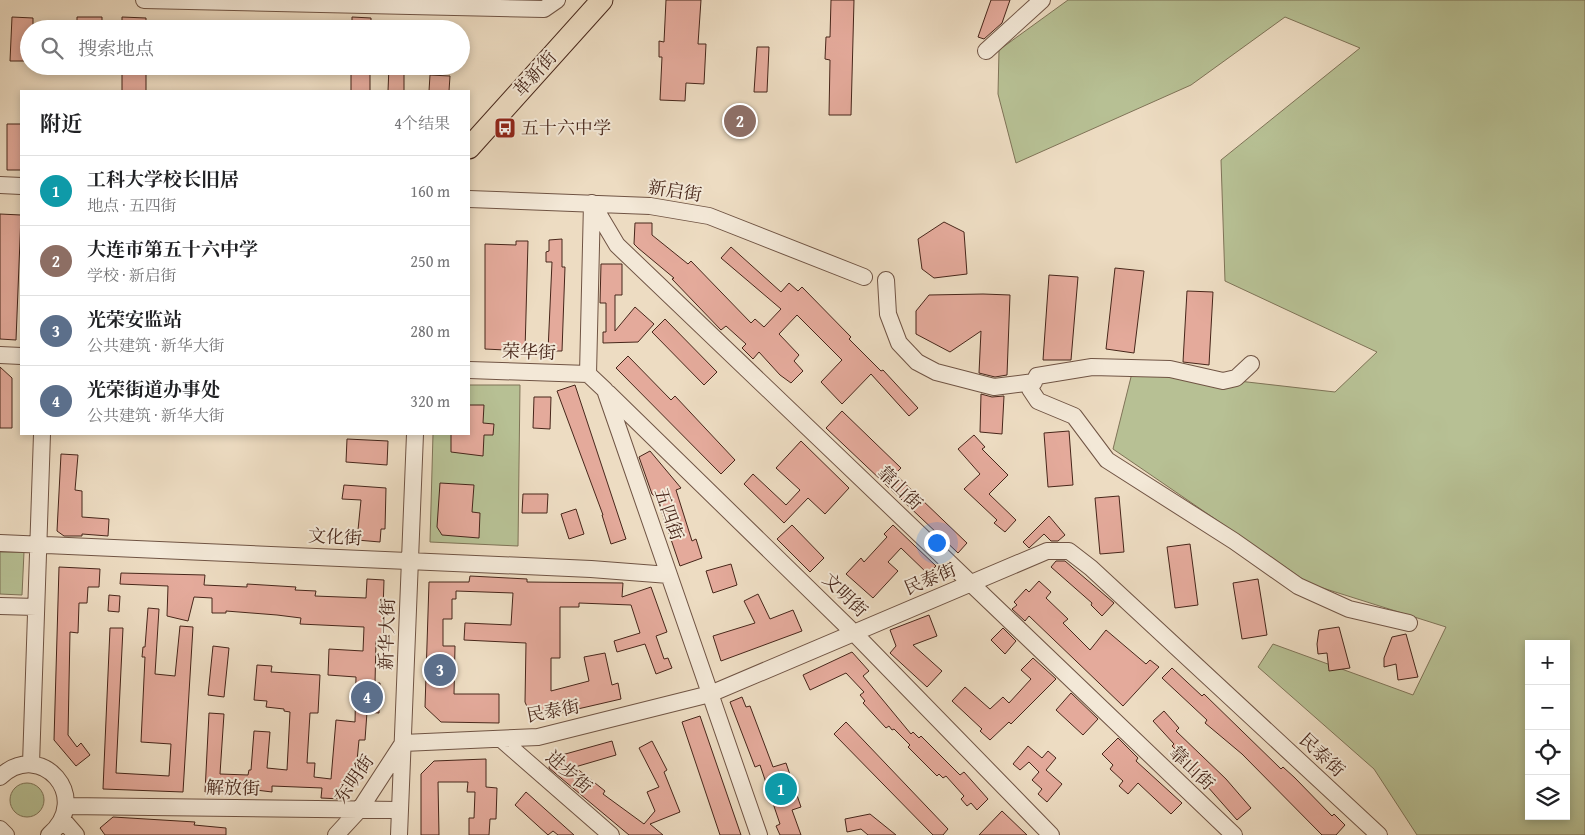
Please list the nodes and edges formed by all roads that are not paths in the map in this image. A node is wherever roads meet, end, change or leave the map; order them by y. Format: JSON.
{"nodes":[{"id":1,"x":144,"y":0,"type":"edge"},
{"id":2,"x":557,"y":0,"type":"edge"},
{"id":3,"x":601,"y":0,"type":"edge"},
{"id":4,"x":1042,"y":0,"type":"edge"},
{"id":5,"x":312,"y":1,"type":"edge"},
{"id":6,"x":986,"y":51,"type":"dead end"},
{"id":7,"x":470,"y":147,"type":"edge"},
{"id":8,"x":0,"y":185,"type":"edge"},
{"id":9,"x":20,"y":186,"type":"edge"},
{"id":10,"x":470,"y":199,"type":"edge"},
{"id":11,"x":592,"y":203,"type":"junction"},
{"id":12,"x":864,"y":277,"type":"dead end"},
{"id":13,"x":886,"y":280,"type":"dead end"},
{"id":14,"x":0,"y":355,"type":"edge"},
{"id":15,"x":20,"y":356,"type":"edge"},
{"id":16,"x":1251,"y":364,"type":"dead end"},
{"id":17,"x":470,"y":370,"type":"edge"},
{"id":18,"x":588,"y":374,"type":"junction"},
{"id":19,"x":1034,"y":382,"type":"junction"},
{"id":20,"x":605,"y":390,"type":"junction"},
{"id":21,"x":42,"y":435,"type":"edge"},
{"id":22,"x":415,"y":435,"type":"edge"},
{"id":23,"x":0,"y":543,"type":"edge"},
{"id":24,"x":38,"y":544,"type":"junction"},
{"id":25,"x":410,"y":561,"type":"junction"},
{"id":26,"x":669,"y":575,"type":"junction"},
{"id":27,"x":971,"y":583,"type":"junction"},
{"id":28,"x":0,"y":606,"type":"edge"},
{"id":29,"x":36,"y":607,"type":"junction"},
{"id":30,"x":1409,"y":623,"type":"dead end"},
{"id":31,"x":854,"y":633,"type":"junction"},
{"id":32,"x":710,"y":694,"type":"junction"},
{"id":33,"x":501,"y":739,"type":"junction"},
{"id":34,"x":403,"y":743,"type":"junction"},
{"id":35,"x":31,"y":764,"type":"junction"},
{"id":36,"x":0,"y":777,"type":"edge"},
{"id":37,"x":360,"y":809,"type":"junction"},
{"id":38,"x":400,"y":810,"type":"junction"},
{"id":39,"x":64,"y":813,"type":"junction"},
{"id":40,"x":0,"y":829,"type":"edge"},
{"id":41,"x":6,"y":835,"type":"edge"},
{"id":42,"x":49,"y":835,"type":"edge"},
{"id":43,"x":76,"y":835,"type":"edge"},
{"id":44,"x":336,"y":835,"type":"edge"},
{"id":45,"x":399,"y":835,"type":"edge"},
{"id":46,"x":611,"y":835,"type":"edge"},
{"id":47,"x":758,"y":835,"type":"edge"},
{"id":48,"x":1052,"y":835,"type":"edge"},
{"id":49,"x":1234,"y":835,"type":"edge"},
{"id":50,"x":1379,"y":835,"type":"edge"}],
"edges":[{"from":1,"to":5,"type":"street"},
{"from":2,"to":5,"type":"street"},
{"from":3,"to":7,"type":"main road","name":"革新街"},
{"from":4,"to":6,"type":"street"},
{"from":8,"to":9,"type":"street"},
{"from":10,"to":11,"type":"street","name":"新启街"},
{"from":11,"to":12,"type":"street","name":"新启街"},
{"from":11,"to":18,"type":"street"},
{"from":11,"to":27,"type":"street","name":"靠山街"},
{"from":13,"to":19,"type":"street"},
{"from":14,"to":15,"type":"street"},
{"from":16,"to":19,"type":"street"},
{"from":17,"to":18,"type":"street","name":"荣华街"},
{"from":18,"to":20,"type":"street","name":"五四街"},
{"from":19,"to":30,"type":"street"},
{"from":20,"to":26,"type":"street","name":"五四街"},
{"from":20,"to":31,"type":"street","name":"文明街"},
{"from":21,"to":24,"type":"street"},
{"from":22,"to":25,"type":"street","name":"新华大街"},
{"from":23,"to":24,"type":"street","name":"文化街"},
{"from":24,"to":25,"type":"street","name":"文化街"},
{"from":24,"to":29,"type":"street"},
{"from":25,"to":26,"type":"street","name":"文化街"},
{"from":25,"to":34,"type":"street","name":"新华大街"},
{"from":26,"to":32,"type":"street","name":"五四街"},
{"from":27,"to":31,"type":"street","name":"民泰街"},
{"from":27,"to":49,"type":"street","name":"靠山街"},
{"from":27,"to":50,"type":"street","name":"民泰街"},
{"from":28,"to":29,"type":"street"},
{"from":29,"to":35,"type":"street"},
{"from":31,"to":32,"type":"street","name":"民泰街"},
{"from":31,"to":48,"type":"street","name":"文明街"},
{"from":32,"to":33,"type":"street","name":"民泰街"},
{"from":32,"to":47,"type":"street","name":"五四街"},
{"from":33,"to":34,"type":"street","name":"民泰街"},
{"from":33,"to":46,"type":"street","name":"进步街"},
{"from":34,"to":37,"type":"street","name":"东明街"},
{"from":34,"to":38,"type":"street","name":"新华大街"},
{"from":35,"to":36,"type":"street"},
{"from":35,"to":39,"type":"street"},
{"from":37,"to":38,"type":"street","name":"解放街"},
{"from":37,"to":39,"type":"street","name":"解放街"},
{"from":37,"to":44,"type":"street","name":"东明街"},
{"from":38,"to":45,"type":"street","name":"新华大街"},
{"from":39,"to":42,"type":"street"},
{"from":39,"to":43,"type":"street"},
{"from":40,"to":41,"type":"street"}]}
